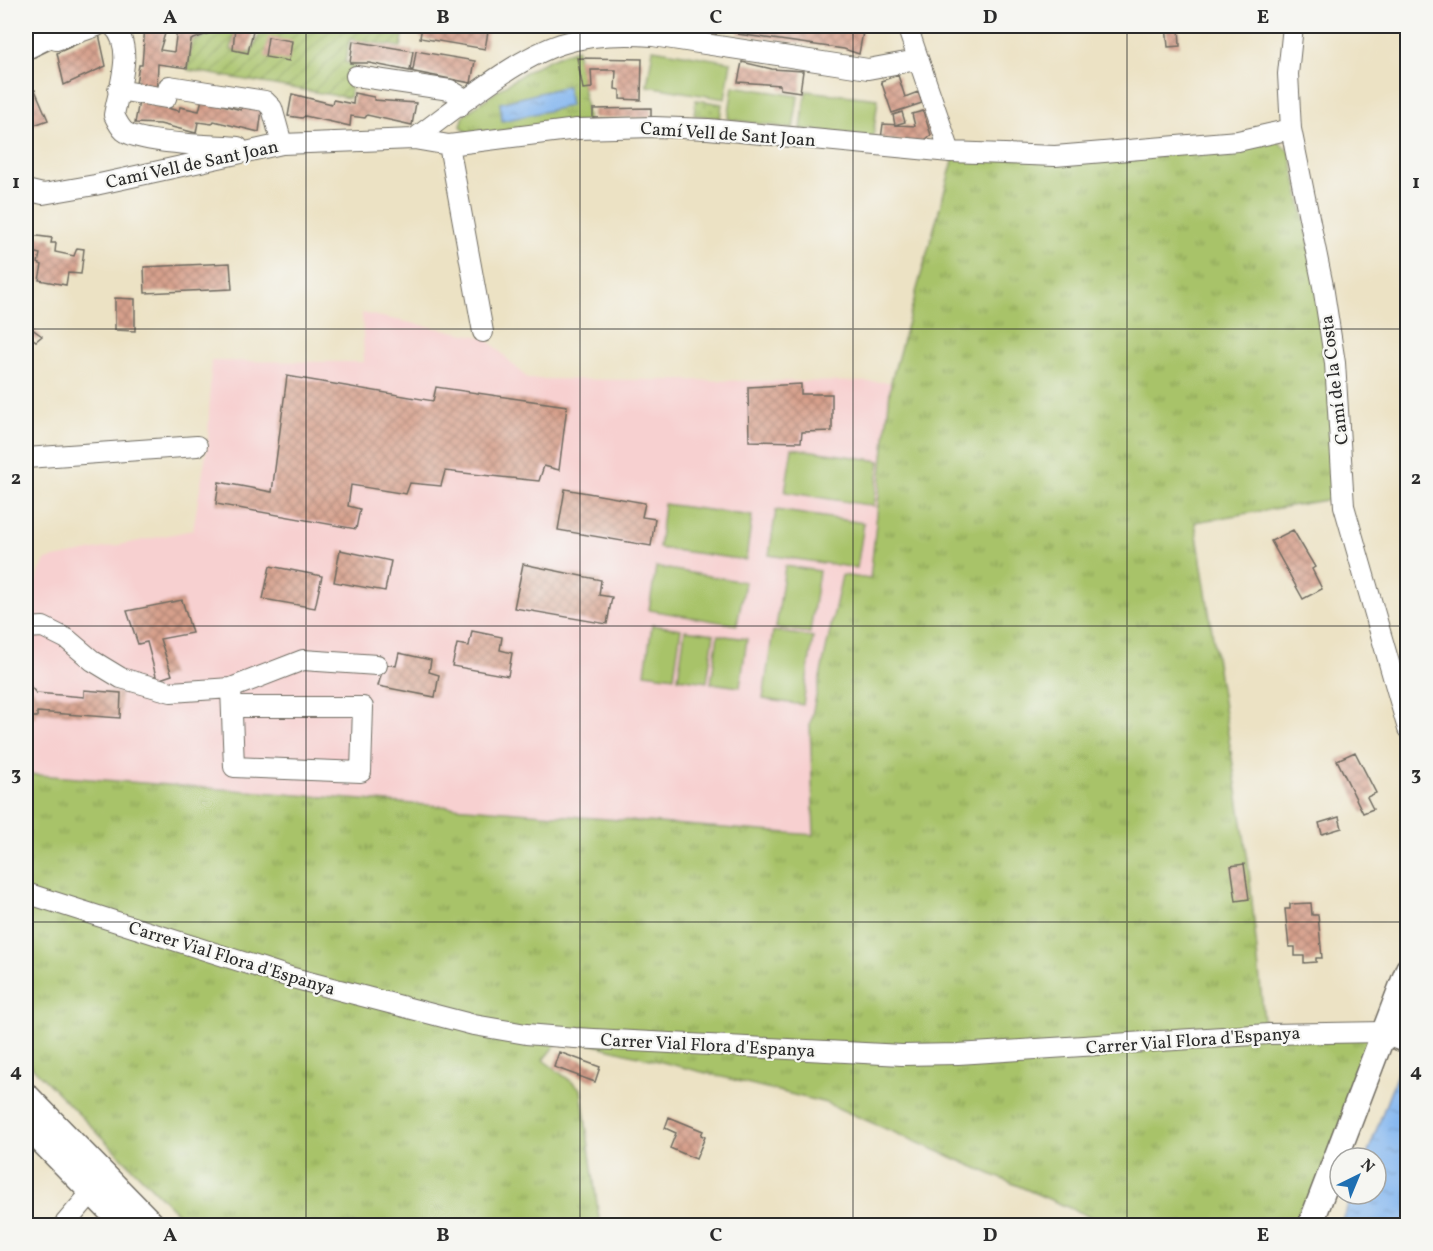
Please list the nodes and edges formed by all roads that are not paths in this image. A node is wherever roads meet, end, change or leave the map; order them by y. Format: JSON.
{"nodes":[{"id":1,"x":69,"y":26,"type":"edge"},
{"id":2,"x":97,"y":26,"type":"edge"},
{"id":3,"x":113,"y":26,"type":"edge"},
{"id":4,"x":907,"y":26,"type":"edge"},
{"id":5,"x":1293,"y":26,"type":"edge"},
{"id":6,"x":671,"y":32,"type":"edge"},
{"id":7,"x":26,"y":49,"type":"edge"},
{"id":8,"x":917,"y":60,"type":"junction"},
{"id":9,"x":356,"y":76,"type":"dead end"},
{"id":10,"x":118,"y":90,"type":"junction"},
{"id":11,"x":459,"y":107,"type":"junction"},
{"id":12,"x":1291,"y":129,"type":"junction"},
{"id":13,"x":414,"y":139,"type":"junction"},
{"id":14,"x":282,"y":144,"type":"junction"},
{"id":15,"x":449,"y":146,"type":"junction"},
{"id":16,"x":950,"y":152,"type":"junction"},
{"id":17,"x":208,"y":153,"type":"junction"},
{"id":18,"x":26,"y":190,"type":"edge"},
{"id":19,"x":483,"y":332,"type":"dead end"},
{"id":20,"x":197,"y":446,"type":"dead end"},
{"id":21,"x":26,"y":458,"type":"edge"},
{"id":22,"x":26,"y":628,"type":"edge"},
{"id":23,"x":377,"y":665,"type":"dead end"},
{"id":24,"x":231,"y":698,"type":"junction"},
{"id":25,"x":1407,"y":729,"type":"edge"},
{"id":26,"x":26,"y":893,"type":"edge"},
{"id":27,"x":1407,"y":969,"type":"edge"},
{"id":28,"x":1384,"y":1032,"type":"junction"},
{"id":29,"x":1407,"y":1041,"type":"edge"},
{"id":30,"x":26,"y":1095,"type":"edge"},
{"id":31,"x":26,"y":1125,"type":"edge"},
{"id":32,"x":92,"y":1192,"type":"junction"},
{"id":33,"x":63,"y":1226,"type":"edge"},
{"id":34,"x":125,"y":1226,"type":"edge"},
{"id":35,"x":154,"y":1226,"type":"edge"},
{"id":36,"x":1310,"y":1226,"type":"edge"}],
"edges":[{"from":1,"to":7,"type":"main road"},
{"from":2,"to":7,"type":"street"},
{"from":3,"to":10,"type":"street"},
{"from":4,"to":8,"type":"street"},
{"from":5,"to":12,"type":"street","name":"Camí de la Costa"},
{"from":6,"to":8,"type":"street"},
{"from":6,"to":11,"type":"street"},
{"from":8,"to":16,"type":"street"},
{"from":9,"to":11,"type":"street"},
{"from":10,"to":14,"type":"street"},
{"from":10,"to":17,"type":"street"},
{"from":11,"to":13,"type":"street"},
{"from":12,"to":16,"type":"street","name":"Camí Vell de Sant Joan"},
{"from":12,"to":25,"type":"street","name":"Camí de la Costa"},
{"from":13,"to":14,"type":"street","name":"Camí Vell de Sant Joan"},
{"from":13,"to":15,"type":"street","name":"Camí Vell de Sant Joan"},
{"from":14,"to":17,"type":"street","name":"Camí Vell de Sant Joan"},
{"from":15,"to":16,"type":"street","name":"Camí Vell de Sant Joan"},
{"from":15,"to":19,"type":"street"},
{"from":17,"to":18,"type":"street","name":"Camí Vell de Sant Joan"},
{"from":20,"to":21,"type":"street"},
{"from":22,"to":24,"type":"street"},
{"from":23,"to":24,"type":"street"},
{"from":24,"to":24,"type":"street"},
{"from":26,"to":28,"type":"street","name":"Carrer Vial Flora d'Espanya"},
{"from":27,"to":28,"type":"main road"},
{"from":28,"to":29,"type":"main road","name":"Carrer Vial Flora d'Espanya"},
{"from":28,"to":36,"type":"main road"},
{"from":30,"to":35,"type":"main road"},
{"from":31,"to":32,"type":"main road"},
{"from":32,"to":33,"type":"street"},
{"from":32,"to":34,"type":"main road"}]}
